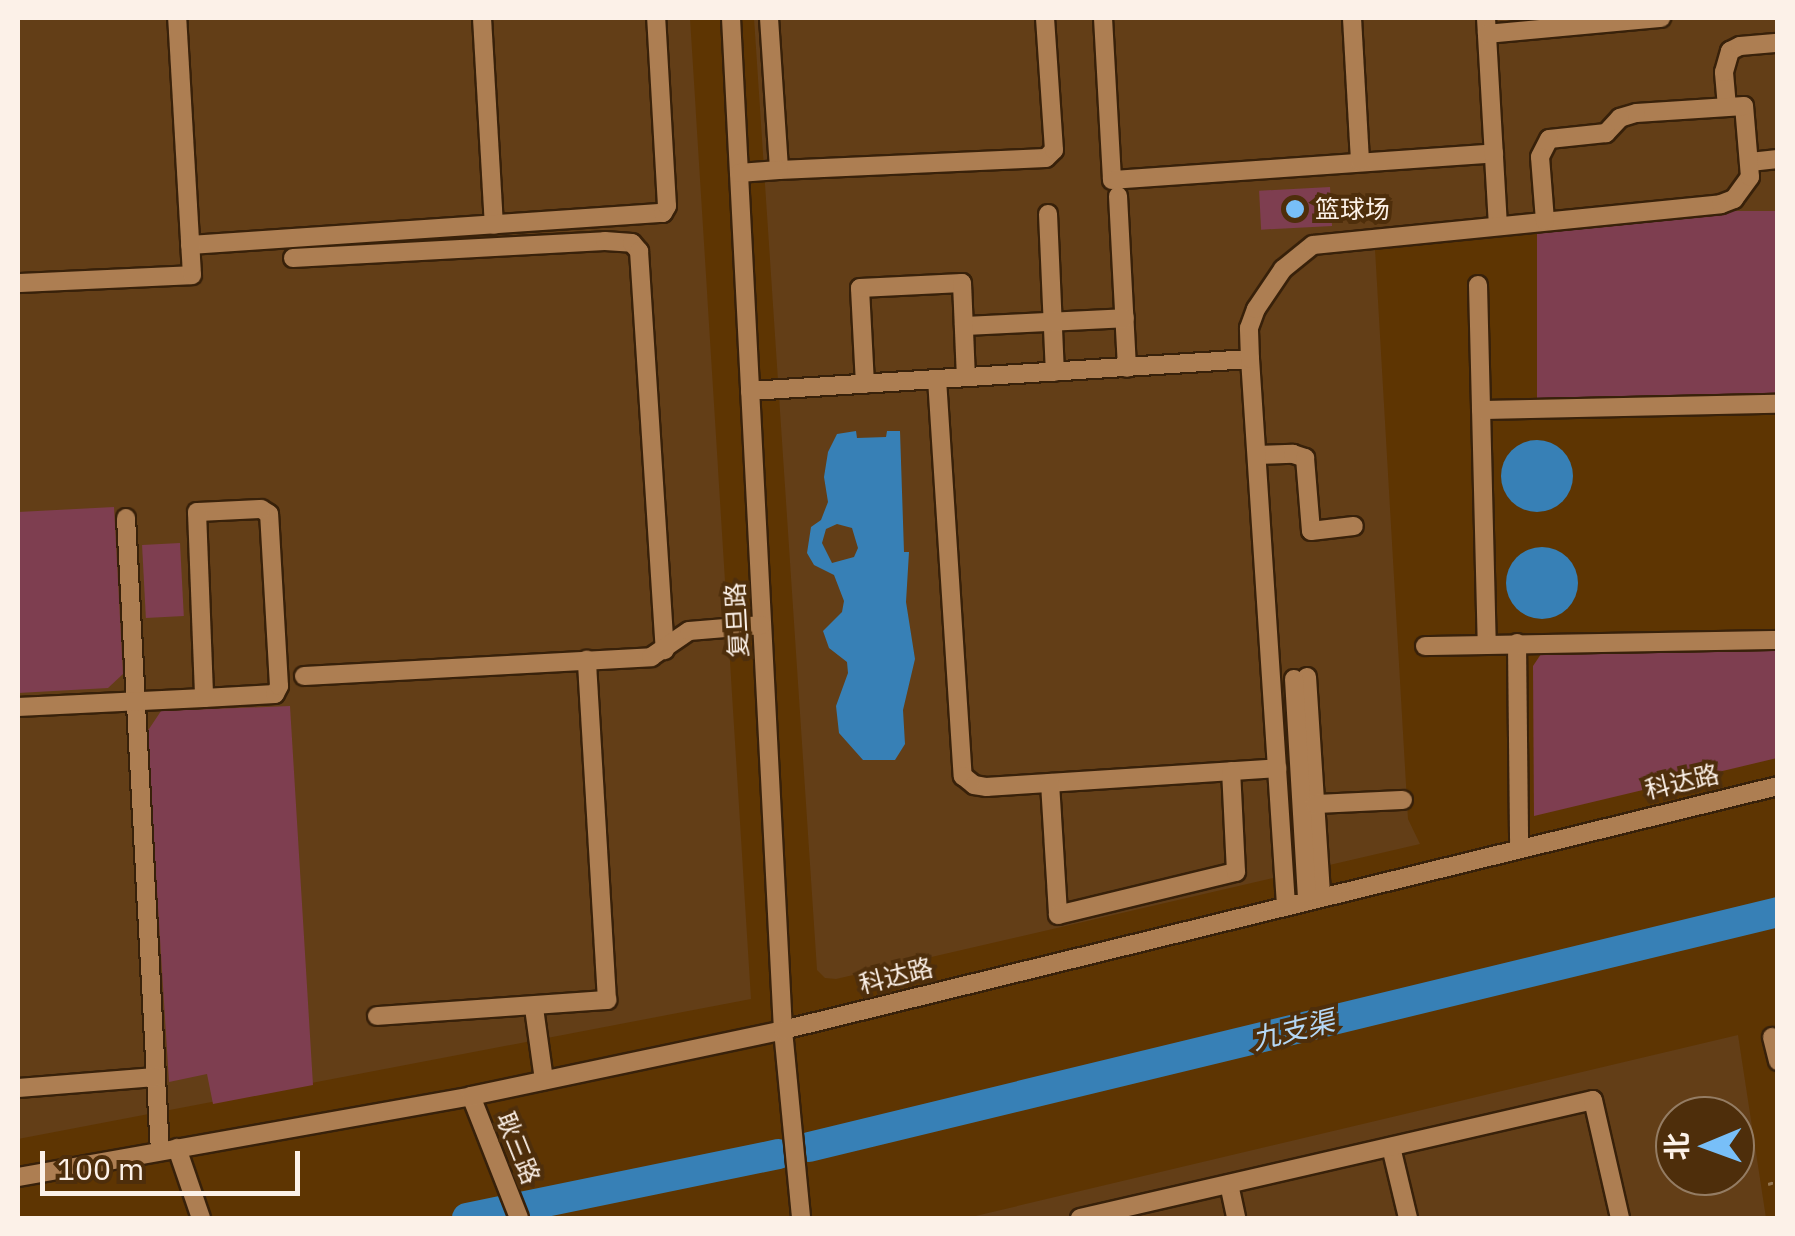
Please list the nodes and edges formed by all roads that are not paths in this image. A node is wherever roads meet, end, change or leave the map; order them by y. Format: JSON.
{"nodes":[{"id":1,"x":177,"y":18,"type":"edge"},
{"id":2,"x":482,"y":18,"type":"edge"},
{"id":3,"x":656,"y":18,"type":"edge"},
{"id":4,"x":731,"y":18,"type":"edge"},
{"id":5,"x":769,"y":18,"type":"edge"},
{"id":6,"x":1046,"y":18,"type":"edge"},
{"id":7,"x":1103,"y":18,"type":"edge"},
{"id":8,"x":1352,"y":18,"type":"edge"},
{"id":9,"x":1660,"y":18,"type":"edge"},
{"id":10,"x":1589,"y":21,"type":"edge"},
{"id":11,"x":1487,"y":26,"type":"edge"},
{"id":12,"x":1778,"y":43,"type":"edge"},
{"id":13,"x":1727,"y":108,"type":"junction"},
{"id":14,"x":1494,"y":152,"type":"junction"},
{"id":15,"x":1778,"y":159,"type":"edge"},
{"id":16,"x":1360,"y":162,"type":"junction"},
{"id":17,"x":1750,"y":162,"type":"junction"},
{"id":18,"x":778,"y":170,"type":"junction"},
{"id":19,"x":739,"y":173,"type":"junction"},
{"id":20,"x":1118,"y":196,"type":"dead end"},
{"id":21,"x":1048,"y":214,"type":"dead end"},
{"id":22,"x":1546,"y":221,"type":"junction"},
{"id":23,"x":494,"y":224,"type":"junction"},
{"id":24,"x":1498,"y":225,"type":"junction"},
{"id":25,"x":190,"y":245,"type":"junction"},
{"id":26,"x":293,"y":258,"type":"dead end"},
{"id":27,"x":18,"y":284,"type":"edge"},
{"id":28,"x":1478,"y":285,"type":"dead end"},
{"id":29,"x":1125,"y":318,"type":"junction"},
{"id":30,"x":1053,"y":322,"type":"junction"},
{"id":31,"x":964,"y":326,"type":"junction"},
{"id":32,"x":1250,"y":360,"type":"junction"},
{"id":33,"x":1127,"y":368,"type":"junction"},
{"id":34,"x":1055,"y":372,"type":"junction"},
{"id":35,"x":966,"y":377,"type":"junction"},
{"id":36,"x":938,"y":379,"type":"junction"},
{"id":37,"x":865,"y":384,"type":"junction"},
{"id":38,"x":750,"y":391,"type":"junction"},
{"id":39,"x":1778,"y":404,"type":"edge"},
{"id":40,"x":1481,"y":410,"type":"junction"},
{"id":41,"x":1257,"y":456,"type":"junction"},
{"id":42,"x":126,"y":518,"type":"dead end"},
{"id":43,"x":1354,"y":526,"type":"dead end"},
{"id":44,"x":762,"y":624,"type":"junction"},
{"id":45,"x":1778,"y":640,"type":"edge"},
{"id":46,"x":1518,"y":643,"type":"junction"},
{"id":47,"x":1487,"y":644,"type":"junction"},
{"id":48,"x":1425,"y":646,"type":"dead end"},
{"id":49,"x":665,"y":650,"type":"junction"},
{"id":50,"x":586,"y":660,"type":"junction"},
{"id":51,"x":304,"y":676,"type":"dead end"},
{"id":52,"x":204,"y":698,"type":"junction"},
{"id":53,"x":136,"y":702,"type":"junction"},
{"id":54,"x":18,"y":708,"type":"edge"},
{"id":55,"x":1277,"y":768,"type":"junction"},
{"id":56,"x":1232,"y":771,"type":"junction"},
{"id":57,"x":1050,"y":783,"type":"junction"},
{"id":58,"x":1778,"y":786,"type":"edge"},
{"id":59,"x":1403,"y":800,"type":"dead end"},
{"id":60,"x":1315,"y":804,"type":"junction"},
{"id":61,"x":1519,"y":847,"type":"junction"},
{"id":62,"x":1314,"y":898,"type":"junction"},
{"id":63,"x":1286,"y":904,"type":"junction"},
{"id":64,"x":534,"y":1008,"type":"junction"},
{"id":65,"x":377,"y":1016,"type":"dead end"},
{"id":66,"x":783,"y":1030,"type":"junction"},
{"id":67,"x":1772,"y":1036,"type":"dead end"},
{"id":68,"x":1778,"y":1061,"type":"edge"},
{"id":69,"x":156,"y":1078,"type":"junction"},
{"id":70,"x":544,"y":1080,"type":"junction"},
{"id":71,"x":18,"y":1088,"type":"edge"},
{"id":72,"x":470,"y":1096,"type":"junction"},
{"id":73,"x":1392,"y":1147,"type":"junction"},
{"id":74,"x":168,"y":1150,"type":"junction"},
{"id":75,"x":18,"y":1176,"type":"edge"},
{"id":76,"x":1228,"y":1184,"type":"junction"},
{"id":77,"x":201,"y":1218,"type":"edge"},
{"id":78,"x":519,"y":1218,"type":"edge"},
{"id":79,"x":801,"y":1218,"type":"edge"},
{"id":80,"x":1080,"y":1218,"type":"edge"},
{"id":81,"x":1236,"y":1218,"type":"edge"},
{"id":82,"x":1408,"y":1218,"type":"edge"},
{"id":83,"x":1620,"y":1218,"type":"edge"}],
"edges":[{"from":1,"to":25,"type":"street"},
{"from":2,"to":23,"type":"street"},
{"from":3,"to":23,"type":"street"},
{"from":4,"to":19,"type":"street","name":"复旦路"},
{"from":5,"to":18,"type":"street"},
{"from":6,"to":18,"type":"street"},
{"from":7,"to":16,"type":"street"},
{"from":8,"to":16,"type":"street"},
{"from":9,"to":10,"type":"street"},
{"from":10,"to":11,"type":"street"},
{"from":11,"to":14,"type":"street"},
{"from":12,"to":13,"type":"street"},
{"from":13,"to":17,"type":"street"},
{"from":13,"to":22,"type":"street"},
{"from":14,"to":16,"type":"street"},
{"from":14,"to":24,"type":"street"},
{"from":15,"to":17,"type":"street"},
{"from":17,"to":22,"type":"street"},
{"from":18,"to":19,"type":"street"},
{"from":19,"to":38,"type":"street","name":"复旦路"},
{"from":20,"to":29,"type":"street"},
{"from":21,"to":30,"type":"street"},
{"from":22,"to":24,"type":"street"},
{"from":23,"to":25,"type":"street"},
{"from":24,"to":32,"type":"street"},
{"from":25,"to":27,"type":"street"},
{"from":26,"to":49,"type":"street"},
{"from":28,"to":40,"type":"street"},
{"from":29,"to":30,"type":"street"},
{"from":29,"to":33,"type":"street"},
{"from":30,"to":31,"type":"street"},
{"from":30,"to":34,"type":"street"},
{"from":31,"to":35,"type":"street"},
{"from":31,"to":37,"type":"street"},
{"from":32,"to":33,"type":"street"},
{"from":32,"to":41,"type":"street"},
{"from":33,"to":34,"type":"street"},
{"from":34,"to":35,"type":"street"},
{"from":35,"to":36,"type":"street"},
{"from":36,"to":37,"type":"street"},
{"from":36,"to":57,"type":"street"},
{"from":37,"to":38,"type":"street"},
{"from":38,"to":44,"type":"street","name":"复旦路"},
{"from":39,"to":40,"type":"street"},
{"from":40,"to":47,"type":"street"},
{"from":41,"to":43,"type":"street"},
{"from":41,"to":55,"type":"street"},
{"from":42,"to":53,"type":"street"},
{"from":44,"to":49,"type":"street"},
{"from":44,"to":66,"type":"street","name":"复旦路"},
{"from":45,"to":46,"type":"street"},
{"from":46,"to":47,"type":"street"},
{"from":46,"to":61,"type":"street"},
{"from":47,"to":48,"type":"street"},
{"from":49,"to":50,"type":"street"},
{"from":50,"to":51,"type":"street"},
{"from":50,"to":64,"type":"street"},
{"from":52,"to":52,"type":"street"},
{"from":52,"to":53,"type":"street"},
{"from":53,"to":54,"type":"street"},
{"from":53,"to":69,"type":"street"},
{"from":55,"to":56,"type":"street"},
{"from":55,"to":63,"type":"street"},
{"from":56,"to":57,"type":"street"},
{"from":56,"to":57,"type":"street"},
{"from":58,"to":61,"type":"street","name":"科达路"},
{"from":59,"to":60,"type":"street"},
{"from":60,"to":62,"type":"street"},
{"from":60,"to":62,"type":"street"},
{"from":61,"to":62,"type":"street","name":"科达路"},
{"from":62,"to":63,"type":"street","name":"科达路"},
{"from":63,"to":66,"type":"street","name":"科达路"},
{"from":64,"to":65,"type":"street"},
{"from":64,"to":70,"type":"street"},
{"from":66,"to":70,"type":"street","name":"科达路"},
{"from":66,"to":79,"type":"street","name":"复旦路"},
{"from":67,"to":68,"type":"street"},
{"from":69,"to":71,"type":"street"},
{"from":69,"to":74,"type":"street"},
{"from":70,"to":72,"type":"street","name":"科达路"},
{"from":72,"to":74,"type":"street","name":"科达路"},
{"from":72,"to":78,"type":"street","name":"耿三路"},
{"from":73,"to":76,"type":"street"},
{"from":73,"to":82,"type":"street"},
{"from":73,"to":83,"type":"street"},
{"from":74,"to":75,"type":"street","name":"科达路"},
{"from":74,"to":77,"type":"street"},
{"from":76,"to":80,"type":"street"},
{"from":76,"to":81,"type":"street"}]}
